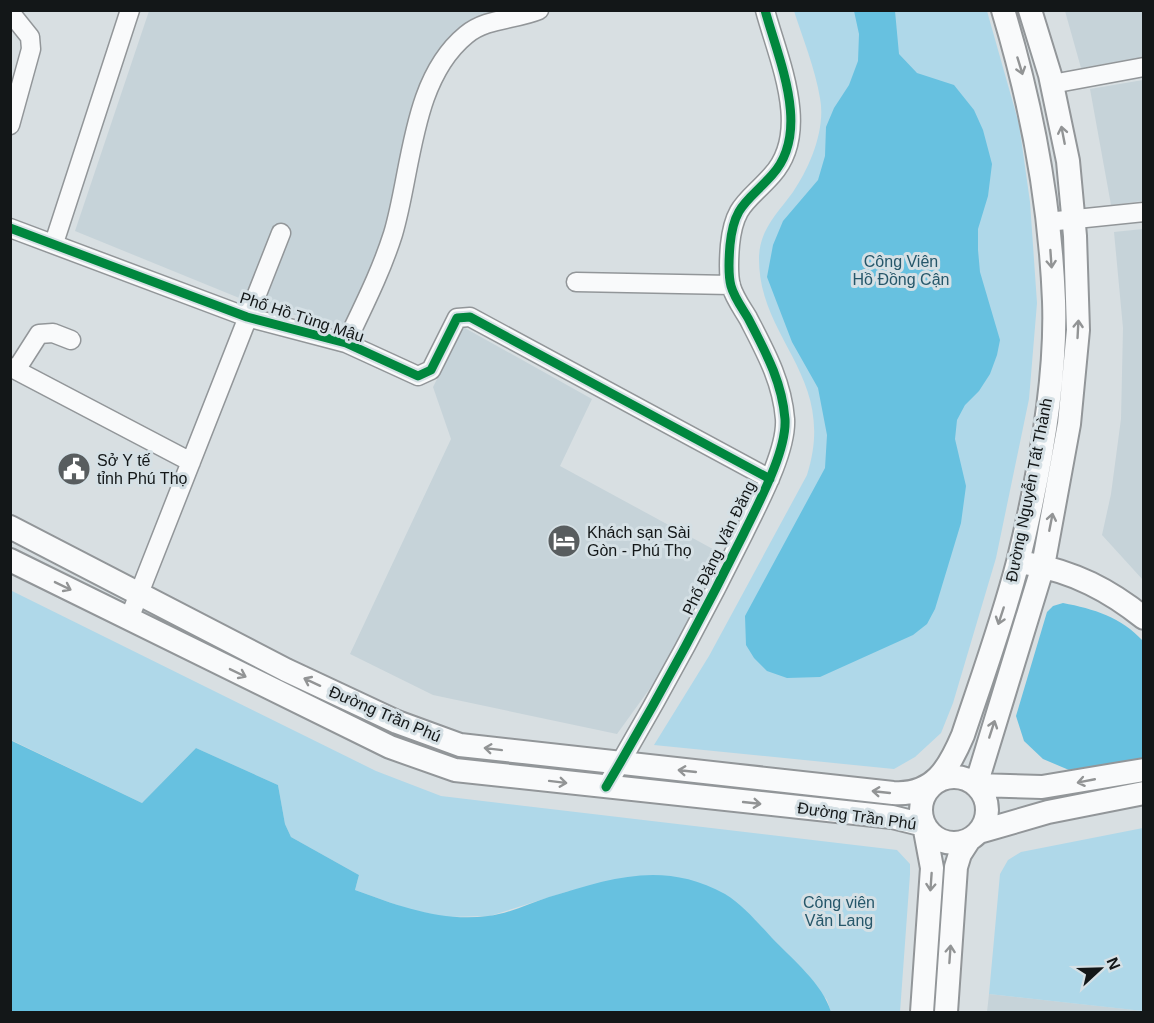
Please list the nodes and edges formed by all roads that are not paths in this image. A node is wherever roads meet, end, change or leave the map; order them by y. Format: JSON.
{"nodes":[{"id":1,"x":130,"y":10,"type":"edge"},
{"id":2,"x":538,"y":10,"type":"edge"},
{"id":3,"x":765,"y":10,"type":"edge"},
{"id":4,"x":1003,"y":10,"type":"edge"},
{"id":5,"x":1030,"y":10,"type":"edge"},
{"id":6,"x":19,"y":15,"type":"edge"},
{"id":7,"x":1143,"y":67,"type":"edge"},
{"id":8,"x":1052,"y":84,"type":"junction"},
{"id":9,"x":10,"y":125,"type":"edge"},
{"id":10,"x":1143,"y":212,"type":"edge"},
{"id":11,"x":1074,"y":219,"type":"junction"},
{"id":12,"x":1047,"y":222,"type":"junction"},
{"id":13,"x":10,"y":228,"type":"edge"},
{"id":14,"x":280,"y":233,"type":"dead end"},
{"id":15,"x":54,"y":243,"type":"junction"},
{"id":16,"x":576,"y":282,"type":"dead end"},
{"id":17,"x":730,"y":285,"type":"junction"},
{"id":18,"x":247,"y":317,"type":"junction"},
{"id":19,"x":71,"y":340,"type":"dead end"},
{"id":20,"x":346,"y":343,"type":"junction"},
{"id":21,"x":13,"y":368,"type":"edge"},
{"id":22,"x":190,"y":462,"type":"junction"},
{"id":23,"x":770,"y":479,"type":"junction"},
{"id":24,"x":10,"y":527,"type":"edge"},
{"id":25,"x":10,"y":560,"type":"edge"},
{"id":26,"x":1018,"y":561,"type":"junction"},
{"id":27,"x":1043,"y":566,"type":"junction"},
{"id":28,"x":139,"y":594,"type":"junction"},
{"id":29,"x":1143,"y":618,"type":"edge"},
{"id":30,"x":129,"y":619,"type":"junction"},
{"id":31,"x":437,"y":737,"type":"junction"},
{"id":32,"x":429,"y":761,"type":"junction"},
{"id":33,"x":620,"y":763,"type":"junction"},
{"id":34,"x":1143,"y":770,"type":"edge"},
{"id":35,"x":937,"y":781,"type":"junction"},
{"id":36,"x":976,"y":785,"type":"junction"},
{"id":37,"x":606,"y":787,"type":"junction"},
{"id":38,"x":1143,"y":793,"type":"edge"},
{"id":39,"x":924,"y":825,"type":"junction"},
{"id":40,"x":974,"y":836,"type":"junction"},
{"id":41,"x":922,"y":1012,"type":"edge"},
{"id":42,"x":946,"y":1012,"type":"edge"}],
"edges":[{"from":1,"to":15,"type":"street"},
{"from":2,"to":20,"type":"street"},
{"from":3,"to":17,"type":"street","name":"Phố Đặng Văn Đăng"},
{"from":4,"to":12,"type":"main road","name":"Đường Nguyễn Tất Thành","one_way":true},
{"from":5,"to":8,"type":"main road","name":"Đường Nguyễn Tất Thành"},
{"from":6,"to":9,"type":"street"},
{"from":7,"to":8,"type":"street"},
{"from":11,"to":8,"type":"main road","name":"Đường Nguyễn Tất Thành","one_way":true},
{"from":10,"to":11,"type":"street"},
{"from":11,"to":12,"type":"street"},
{"from":27,"to":11,"type":"main road","name":"Đường Nguyễn Tất Thành","one_way":true},
{"from":12,"to":26,"type":"main road","name":"Đường Nguyễn Tất Thành","one_way":true},
{"from":13,"to":15,"type":"street","name":"Phố Hồ Tùng Mậu"},
{"from":14,"to":18,"type":"street"},
{"from":15,"to":18,"type":"street","name":"Phố Hồ Tùng Mậu"},
{"from":16,"to":17,"type":"street"},
{"from":17,"to":23,"type":"street","name":"Phố Đặng Văn Đăng"},
{"from":18,"to":20,"type":"street","name":"Phố Hồ Tùng Mậu"},
{"from":18,"to":22,"type":"street"},
{"from":19,"to":21,"type":"street"},
{"from":20,"to":23,"type":"street","name":"Phố Hồ Tùng Mậu"},
{"from":21,"to":22,"type":"street"},
{"from":22,"to":28,"type":"street"},
{"from":23,"to":33,"type":"street","name":"Phố Đặng Văn Đăng"},
{"from":24,"to":28,"type":"main road","name":"Đường Trần Phú"},
{"from":25,"to":30,"type":"main road","name":"Đường Trần Phú","one_way":true},
{"from":26,"to":27,"type":"main road"},
{"from":26,"to":35,"type":"main road","name":"Đường Nguyễn Tất Thành","one_way":true},
{"from":27,"to":29,"type":"main road"},
{"from":36,"to":27,"type":"main road","name":"Đường Nguyễn Tất Thành","one_way":true},
{"from":28,"to":30,"type":"street"},
{"from":31,"to":28,"type":"main road","name":"Đường Trần Phú","one_way":true},
{"from":30,"to":32,"type":"main road","name":"Đường Trần Phú","one_way":true},
{"from":31,"to":32,"type":"main road"},
{"from":33,"to":31,"type":"main road","name":"Đường Trần Phú","one_way":true},
{"from":32,"to":37,"type":"main road","name":"Đường Trần Phú","one_way":true},
{"from":35,"to":33,"type":"main road","name":"Đường Trần Phú","one_way":true},
{"from":33,"to":37,"type":"street","name":"Phố Đặng Văn Đăng"},
{"from":34,"to":36,"type":"main road","one_way":true},
{"from":35,"to":36,"type":"main road"},
{"from":35,"to":39,"type":"main road"},
{"from":36,"to":40,"type":"main road"},
{"from":37,"to":39,"type":"main road","name":"Đường Trần Phú","one_way":true},
{"from":38,"to":40,"type":"main road"},
{"from":39,"to":40,"type":"main road"},
{"from":39,"to":41,"type":"main road","one_way":true},
{"from":42,"to":40,"type":"main road","one_way":true}]}
